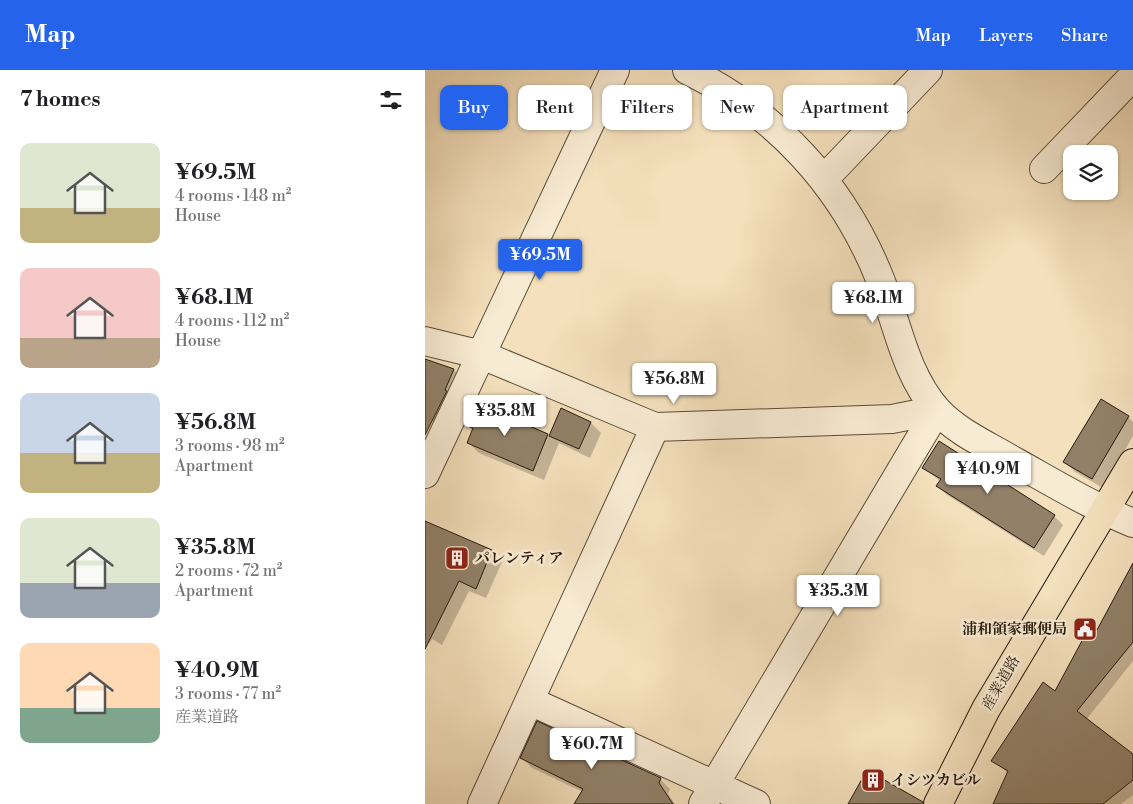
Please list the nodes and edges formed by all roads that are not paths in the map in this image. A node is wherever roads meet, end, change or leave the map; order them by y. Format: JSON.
{"nodes":[{"id":1,"x":615,"y":70,"type":"edge"},
{"id":2,"x":687,"y":70,"type":"edge"},
{"id":3,"x":928,"y":70,"type":"edge"},
{"id":4,"x":1133,"y":76,"type":"edge"},
{"id":5,"x":1044,"y":169,"type":"dead end"},
{"id":6,"x":824,"y":179,"type":"junction"},
{"id":7,"x":425,"y":341,"type":"edge"},
{"id":8,"x":482,"y":354,"type":"junction"},
{"id":9,"x":937,"y":410,"type":"junction"},
{"id":10,"x":655,"y":427,"type":"junction"},
{"id":11,"x":1133,"y":464,"type":"edge"},
{"id":12,"x":425,"y":474,"type":"edge"},
{"id":13,"x":1104,"y":511,"type":"junction"},
{"id":14,"x":1133,"y":523,"type":"edge"},
{"id":15,"x":529,"y":700,"type":"junction"},
{"id":16,"x":709,"y":794,"type":"edge"},
{"id":17,"x":482,"y":804,"type":"edge"},
{"id":18,"x":756,"y":804,"type":"edge"},
{"id":19,"x":938,"y":804,"type":"edge"}],
"edges":[{"from":1,"to":8,"type":"street"},
{"from":2,"to":6,"type":"street"},
{"from":3,"to":6,"type":"street"},
{"from":4,"to":5,"type":"street"},
{"from":6,"to":9,"type":"street"},
{"from":7,"to":8,"type":"street"},
{"from":8,"to":10,"type":"street"},
{"from":8,"to":12,"type":"street"},
{"from":9,"to":10,"type":"street"},
{"from":9,"to":13,"type":"street"},
{"from":9,"to":16,"type":"street"},
{"from":10,"to":15,"type":"street"},
{"from":11,"to":13,"type":"main road","name":"産業道路"},
{"from":13,"to":14,"type":"street"},
{"from":13,"to":19,"type":"main road","name":"産業道路"},
{"from":15,"to":16,"type":"street"},
{"from":15,"to":17,"type":"street"},
{"from":16,"to":18,"type":"street"}]}
